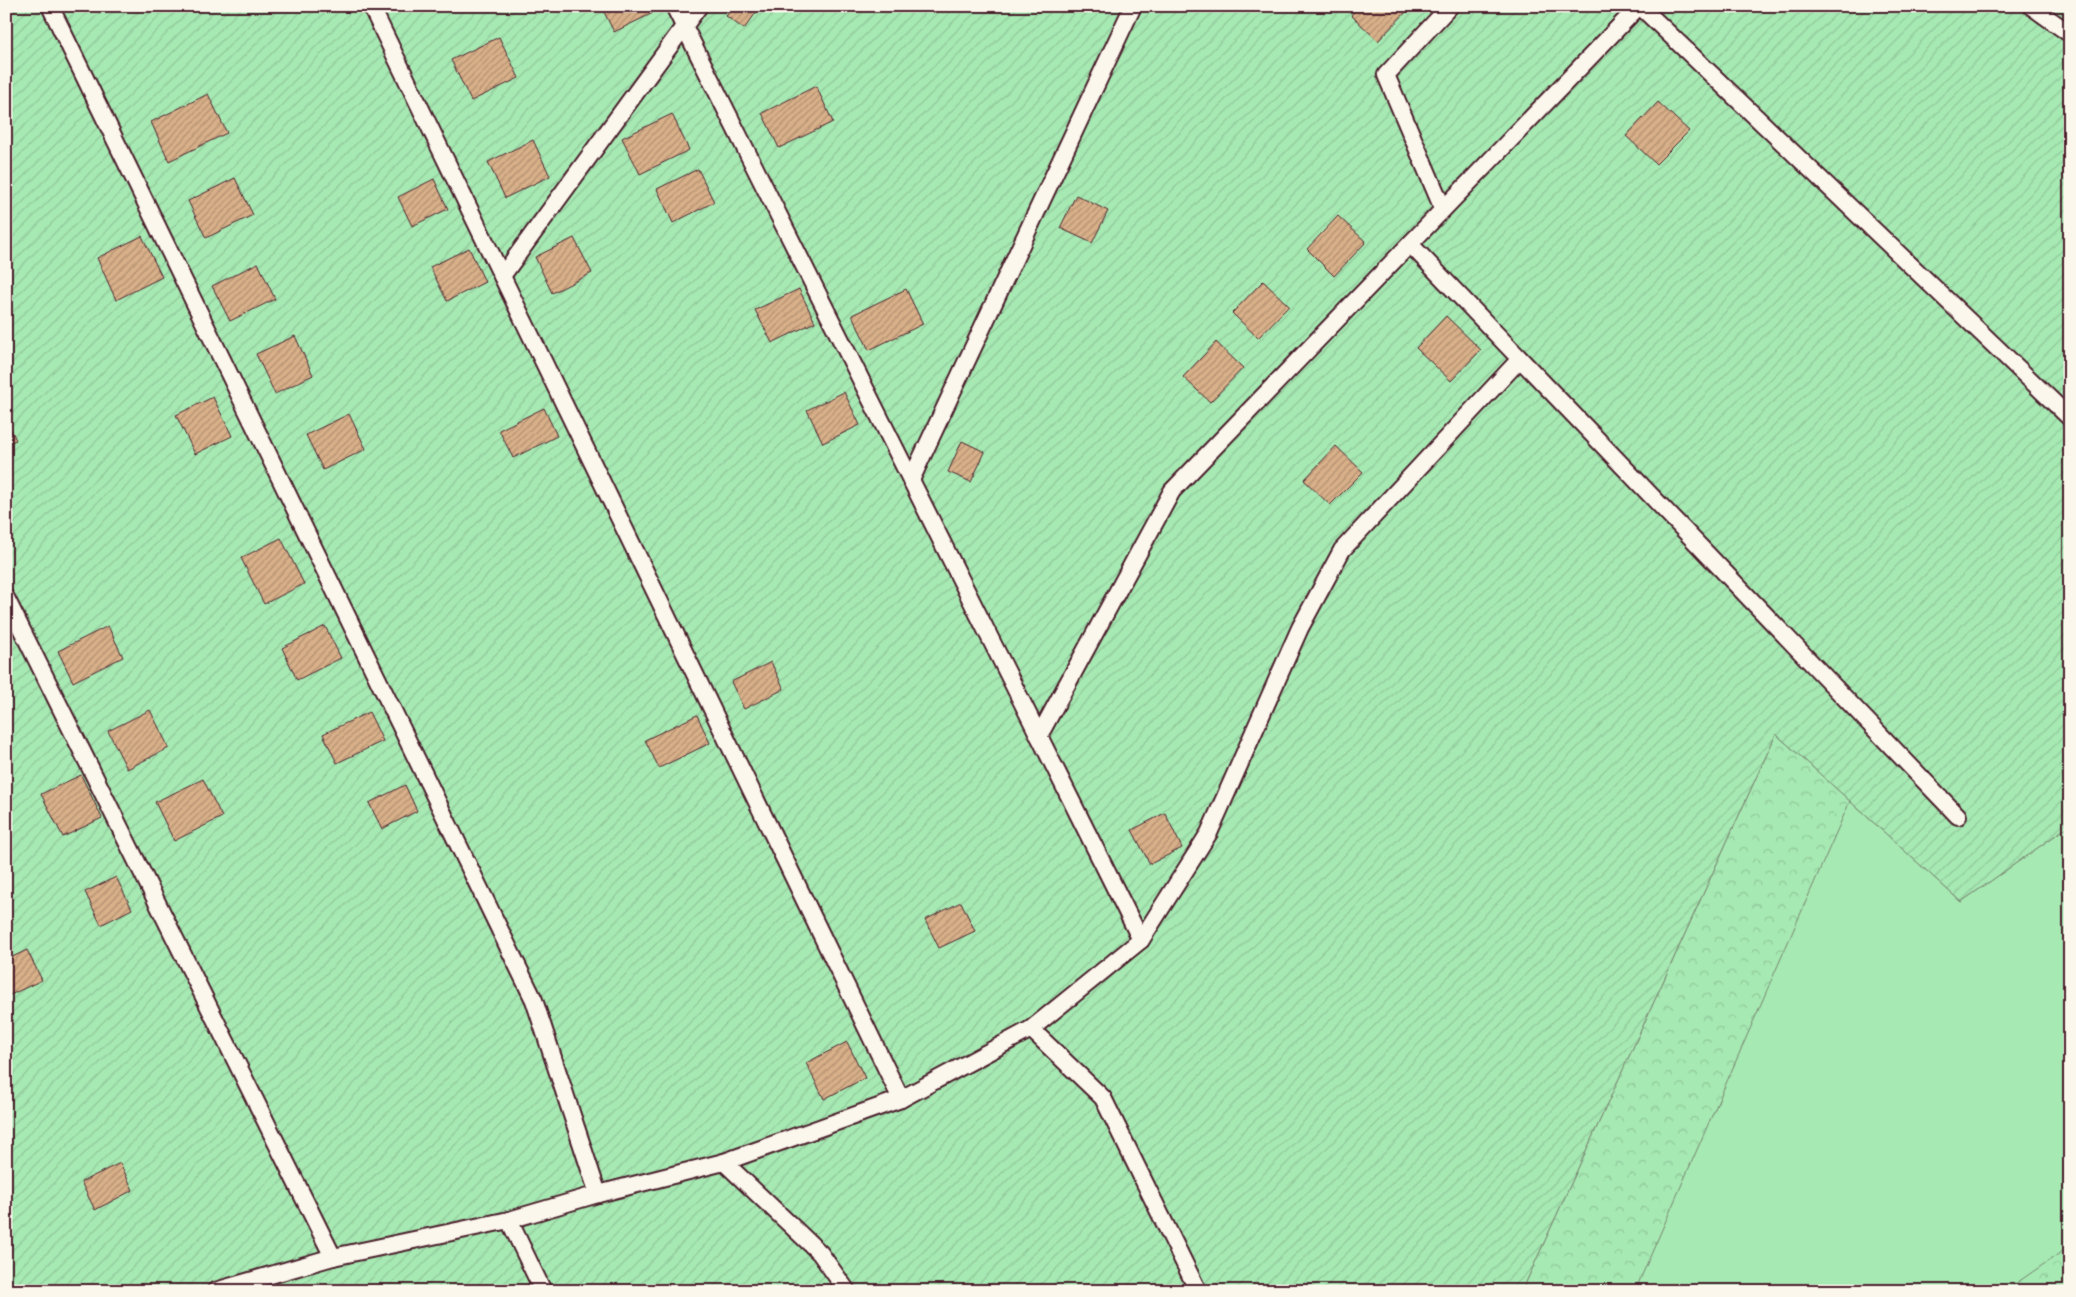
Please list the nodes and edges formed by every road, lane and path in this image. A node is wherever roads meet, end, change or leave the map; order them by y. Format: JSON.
{"nodes":[{"id":1,"x":50,"y":6,"type":"edge"},
{"id":2,"x":371,"y":6,"type":"edge"},
{"id":3,"x":674,"y":6,"type":"edge"},
{"id":4,"x":700,"y":6,"type":"edge"},
{"id":5,"x":1133,"y":6,"type":"edge"},
{"id":6,"x":1450,"y":6,"type":"edge"},
{"id":7,"x":1640,"y":6,"type":"edge"},
{"id":8,"x":2031,"y":6,"type":"edge"},
{"id":9,"x":684,"y":27,"type":"junction"},
{"id":10,"x":2070,"y":34,"type":"edge"},
{"id":11,"x":1443,"y":209,"type":"junction"},
{"id":12,"x":1410,"y":244,"type":"junction"},
{"id":13,"x":502,"y":276,"type":"junction"},
{"id":14,"x":1520,"y":359,"type":"junction"},
{"id":15,"x":2070,"y":418,"type":"edge"},
{"id":16,"x":911,"y":480,"type":"junction"},
{"id":17,"x":6,"y":598,"type":"edge"},
{"id":18,"x":1040,"y":736,"type":"junction"},
{"id":19,"x":1958,"y":816,"type":"dead end"},
{"id":20,"x":1141,"y":940,"type":"junction"},
{"id":21,"x":1031,"y":1028,"type":"junction"},
{"id":22,"x":901,"y":1099,"type":"junction"},
{"id":23,"x":724,"y":1162,"type":"junction"},
{"id":24,"x":598,"y":1194,"type":"junction"},
{"id":25,"x":509,"y":1220,"type":"junction"},
{"id":26,"x":333,"y":1256,"type":"junction"},
{"id":27,"x":215,"y":1291,"type":"edge"},
{"id":28,"x":543,"y":1291,"type":"edge"},
{"id":29,"x":847,"y":1291,"type":"edge"},
{"id":30,"x":1198,"y":1291,"type":"edge"}],
"edges":[{"from":1,"to":24,"type":"lane"},
{"from":2,"to":13,"type":"lane"},
{"from":3,"to":9,"type":"lane"},
{"from":4,"to":9,"type":"lane"},
{"from":5,"to":16,"type":"lane"},
{"from":6,"to":11,"type":"lane"},
{"from":7,"to":11,"type":"lane"},
{"from":7,"to":15,"type":"lane"},
{"from":8,"to":10,"type":"lane"},
{"from":9,"to":13,"type":"lane"},
{"from":9,"to":16,"type":"lane"},
{"from":11,"to":12,"type":"lane"},
{"from":12,"to":14,"type":"lane"},
{"from":12,"to":18,"type":"lane"},
{"from":13,"to":22,"type":"lane"},
{"from":14,"to":19,"type":"lane"},
{"from":14,"to":20,"type":"lane"},
{"from":16,"to":18,"type":"lane"},
{"from":17,"to":26,"type":"lane"},
{"from":18,"to":20,"type":"lane"},
{"from":20,"to":21,"type":"lane"},
{"from":21,"to":22,"type":"lane"},
{"from":21,"to":30,"type":"lane"},
{"from":22,"to":23,"type":"lane"},
{"from":23,"to":24,"type":"lane"},
{"from":23,"to":29,"type":"lane"},
{"from":24,"to":25,"type":"lane"},
{"from":25,"to":26,"type":"lane"},
{"from":25,"to":28,"type":"lane"},
{"from":26,"to":27,"type":"lane"}]}
